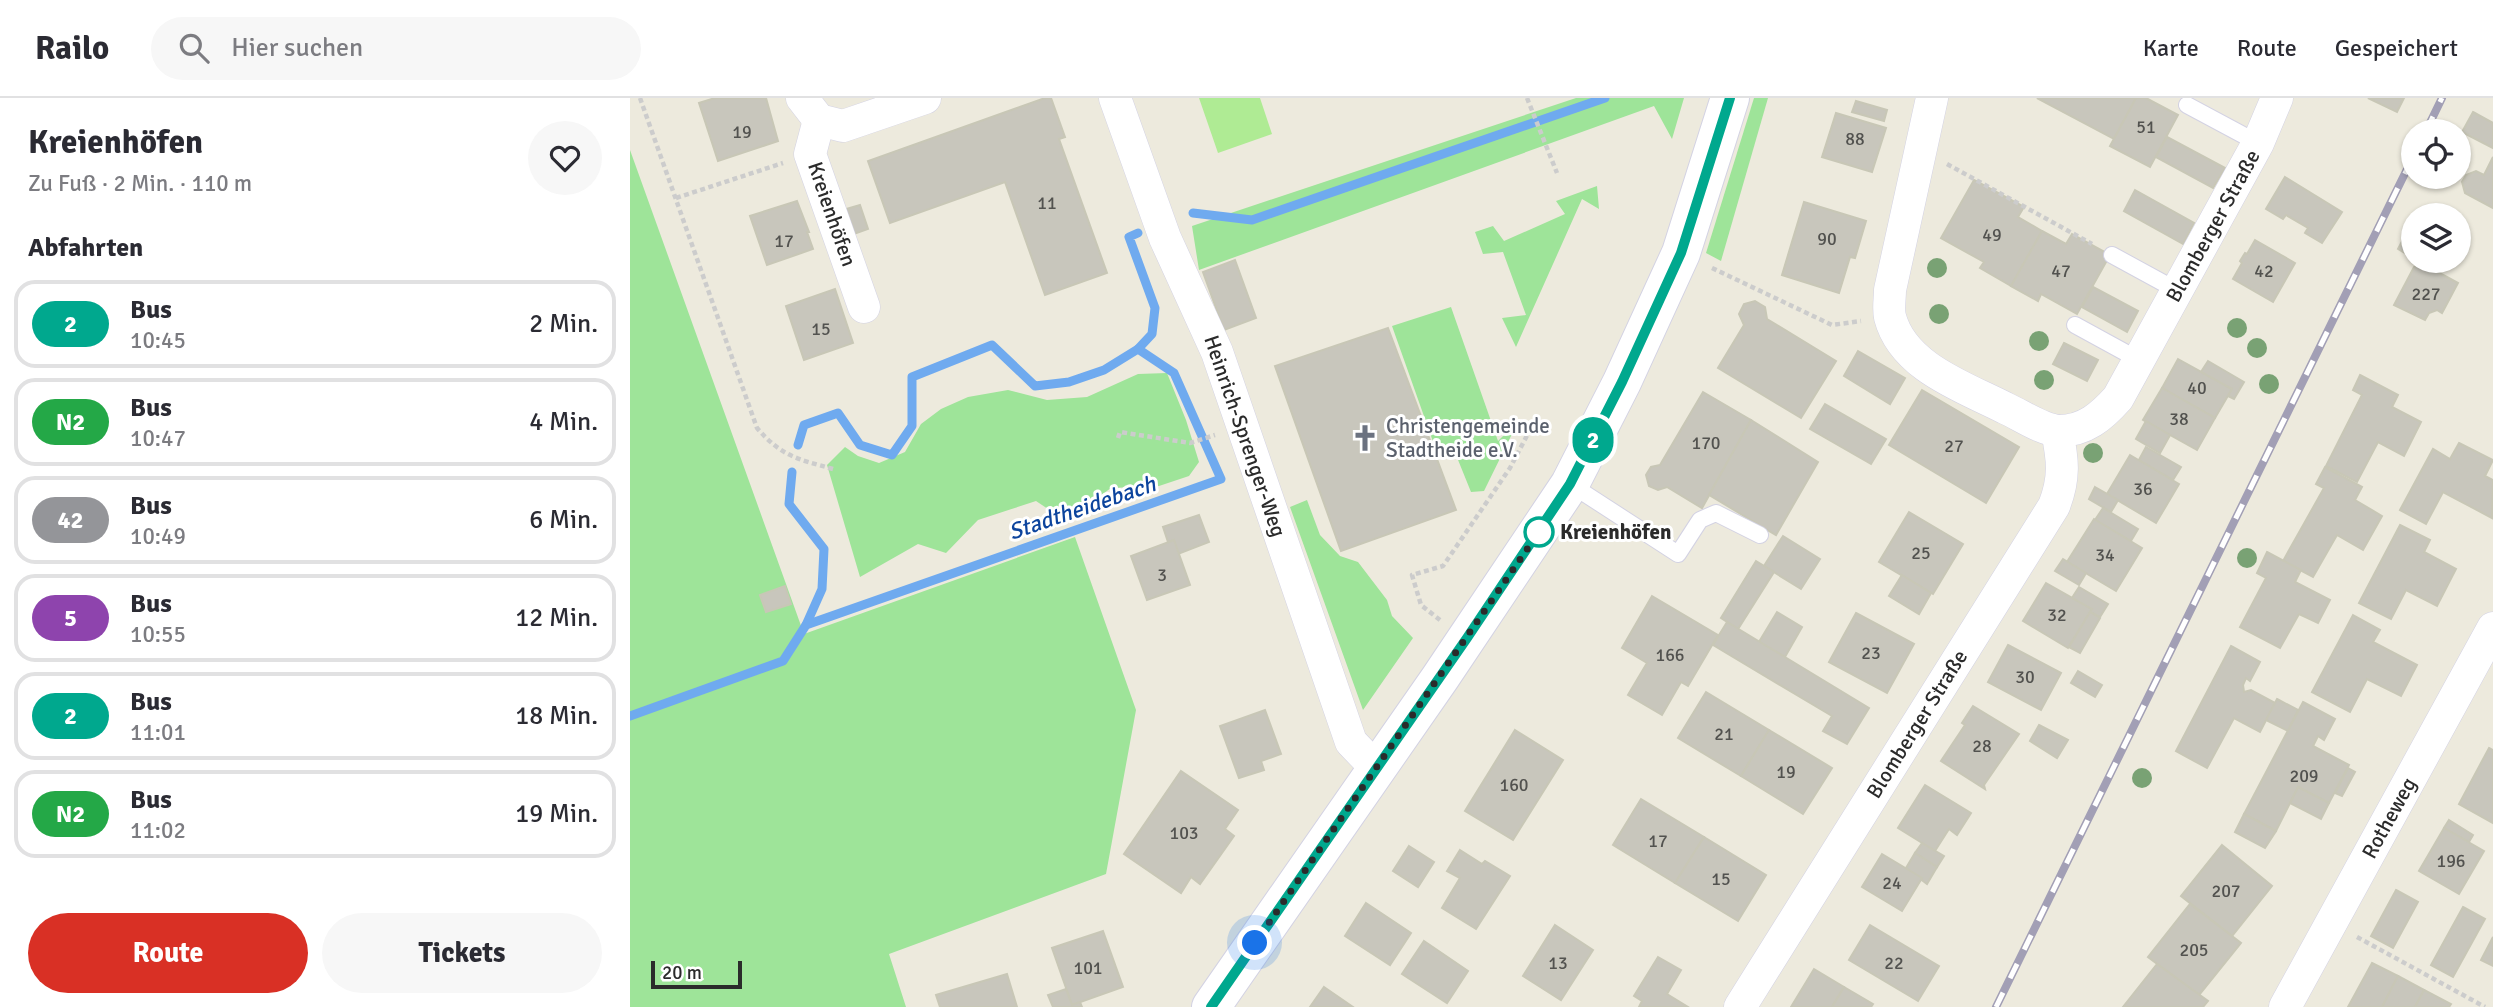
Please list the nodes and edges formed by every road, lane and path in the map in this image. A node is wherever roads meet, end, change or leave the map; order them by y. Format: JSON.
{"nodes":[{"id":1,"x":640,"y":98,"type":"edge"},
{"id":2,"x":925,"y":98,"type":"edge"},
{"id":3,"x":1115,"y":98,"type":"edge"},
{"id":4,"x":1527,"y":98,"type":"edge"},
{"id":5,"x":1730,"y":98,"type":"edge"},
{"id":6,"x":1932,"y":98,"type":"edge"},
{"id":7,"x":2277,"y":98,"type":"edge"},
{"id":8,"x":2187,"y":105,"type":"dead end"},
{"id":9,"x":811,"y":109,"type":"edge"},
{"id":10,"x":2258,"y":143,"type":"junction"},
{"id":11,"x":1921,"y":150,"type":"junction"},
{"id":12,"x":810,"y":154,"type":"junction"},
{"id":13,"x":1557,"y":173,"type":"dead end"},
{"id":14,"x":676,"y":198,"type":"junction"},
{"id":15,"x":2112,"y":255,"type":"joint"},
{"id":16,"x":1709,"y":266,"type":"dead end"},
{"id":17,"x":2178,"y":291,"type":"junction"},
{"id":18,"x":864,"y":307,"type":"dead end"},
{"id":19,"x":1890,"y":317,"type":"junction"},
{"id":20,"x":2075,"y":326,"type":"dead end"},
{"id":21,"x":2139,"y":360,"type":"junction"},
{"id":22,"x":1533,"y":424,"type":"dead end"},
{"id":23,"x":2057,"y":431,"type":"junction"},
{"id":24,"x":1216,"y":435,"type":"dead end"},
{"id":25,"x":1118,"y":438,"type":"dead end"},
{"id":26,"x":833,"y":469,"type":"dead end"},
{"id":27,"x":1570,"y":484,"type":"junction"},
{"id":28,"x":1760,"y":535,"type":"dead end"},
{"id":29,"x":2493,"y":628,"type":"edge"},
{"id":30,"x":1467,"y":638,"type":"junction"},
{"id":31,"x":1377,"y":769,"type":"junction"},
{"id":32,"x":2331,"y":923,"type":"junction"},
{"id":33,"x":1211,"y":1007,"type":"edge"},
{"id":34,"x":1740,"y":1007,"type":"edge"},
{"id":35,"x":2285,"y":1007,"type":"edge"},
{"id":36,"x":2485,"y":1007,"type":"edge"}],
"edges":[{"from":1,"to":14,"type":"path"},
{"from":2,"to":9,"type":"street","name":"Kreienhöfen"},
{"from":3,"to":31,"type":"street","name":"Heinrich-Sprenger-Weg"},
{"from":4,"to":13,"type":"path"},
{"from":5,"to":27,"type":"street"},
{"from":6,"to":11,"type":"street"},
{"from":7,"to":10,"type":"street","name":"Blomberger Straße"},
{"from":8,"to":10,"type":"lane"},
{"from":9,"to":12,"type":"street","name":"Kreienhöfen"},
{"from":10,"to":17,"type":"street","name":"Blomberger Straße"},
{"from":11,"to":15,"type":"path"},
{"from":11,"to":19,"type":"street"},
{"from":12,"to":14,"type":"path"},
{"from":12,"to":18,"type":"street","name":"Kreienhöfen"},
{"from":14,"to":26,"type":"path"},
{"from":15,"to":17,"type":"lane"},
{"from":16,"to":19,"type":"path"},
{"from":17,"to":21,"type":"street","name":"Blomberger Straße"},
{"from":19,"to":23,"type":"street"},
{"from":20,"to":21,"type":"lane"},
{"from":21,"to":23,"type":"street","name":"Blomberger Straße"},
{"from":22,"to":30,"type":"path"},
{"from":23,"to":34,"type":"street","name":"Blomberger Straße"},
{"from":24,"to":25,"type":"path"},
{"from":27,"to":28,"type":"lane"},
{"from":27,"to":30,"type":"street"},
{"from":29,"to":32,"type":"street","name":"Rotheweg"},
{"from":30,"to":31,"type":"street"},
{"from":31,"to":33,"type":"street"},
{"from":32,"to":35,"type":"street","name":"Rotheweg"},
{"from":32,"to":36,"type":"path"}]}
